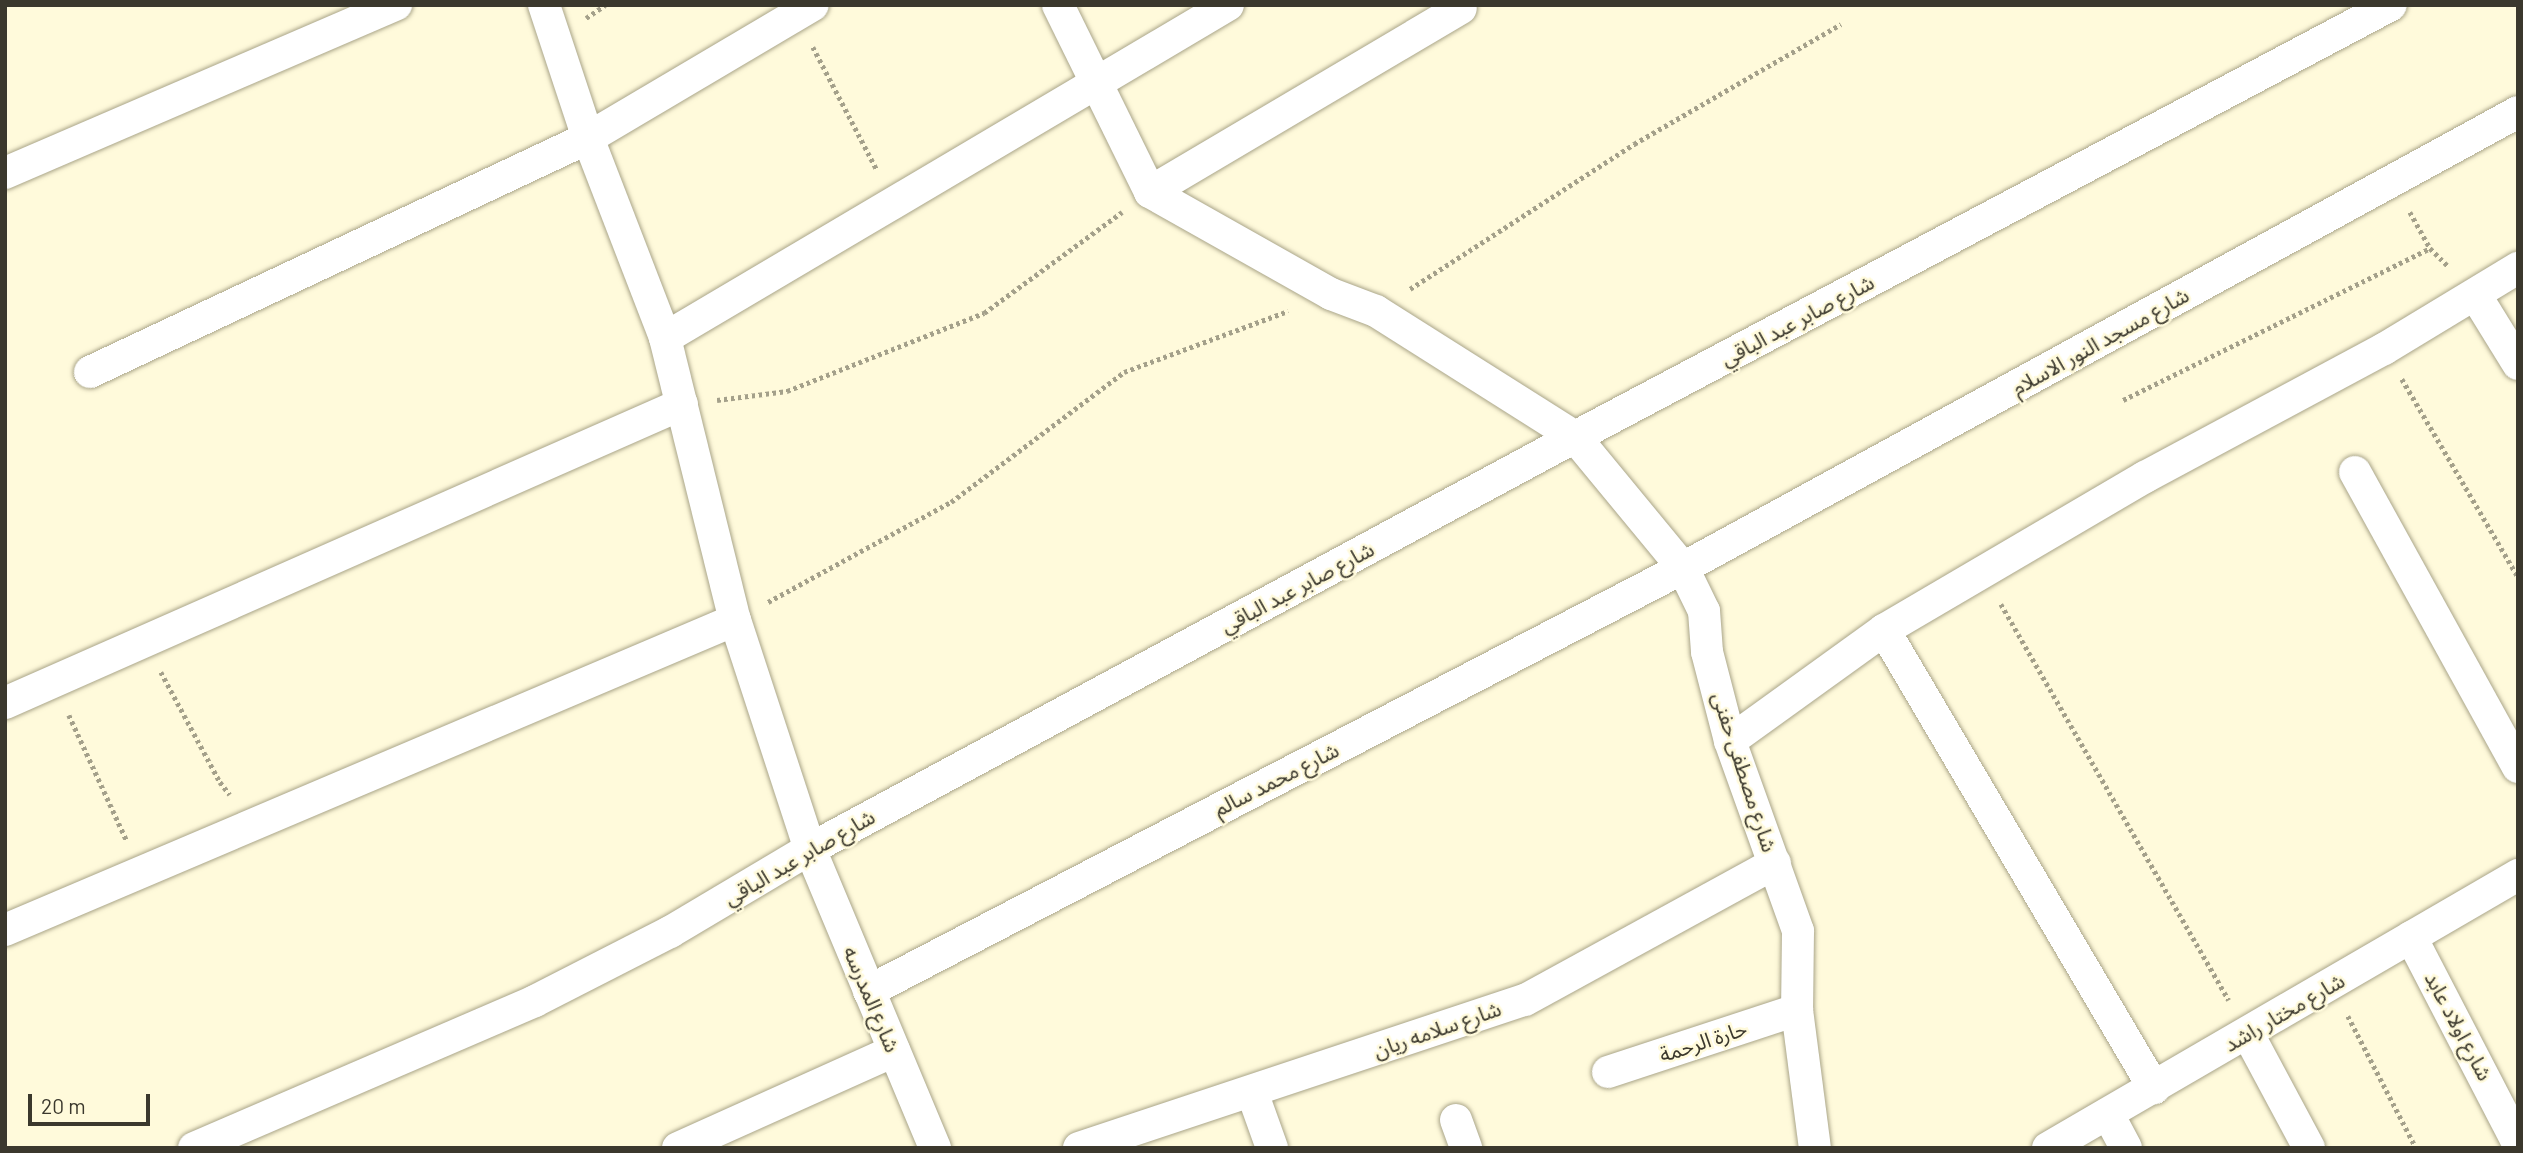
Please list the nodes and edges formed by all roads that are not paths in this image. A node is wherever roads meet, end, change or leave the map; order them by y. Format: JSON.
{"nodes":[{"id":1,"x":396,"y":5,"type":"edge"},
{"id":2,"x":544,"y":5,"type":"edge"},
{"id":3,"x":1058,"y":5,"type":"edge"},
{"id":4,"x":1228,"y":5,"type":"edge"},
{"id":5,"x":2391,"y":5,"type":"edge"},
{"id":6,"x":1461,"y":8,"type":"dead end"},
{"id":7,"x":805,"y":10,"type":"edge"},
{"id":8,"x":1097,"y":84,"type":"junction"},
{"id":9,"x":2518,"y":112,"type":"edge"},
{"id":10,"x":588,"y":138,"type":"junction"},
{"id":11,"x":5,"y":173,"type":"edge"},
{"id":12,"x":1150,"y":192,"type":"junction"},
{"id":13,"x":2518,"y":268,"type":"edge"},
{"id":14,"x":2476,"y":296,"type":"junction"},
{"id":15,"x":665,"y":338,"type":"junction"},
{"id":16,"x":2518,"y":364,"type":"edge"},
{"id":17,"x":90,"y":372,"type":"dead end"},
{"id":18,"x":682,"y":404,"type":"junction"},
{"id":19,"x":1575,"y":438,"type":"junction"},
{"id":20,"x":2355,"y":472,"type":"dead end"},
{"id":21,"x":1683,"y":568,"type":"junction"},
{"id":22,"x":735,"y":620,"type":"junction"},
{"id":23,"x":1884,"y":630,"type":"junction"},
{"id":24,"x":5,"y":703,"type":"edge"},
{"id":25,"x":1730,"y":741,"type":"junction"},
{"id":26,"x":2518,"y":767,"type":"edge"},
{"id":27,"x":810,"y":849,"type":"junction"},
{"id":28,"x":1775,"y":863,"type":"junction"},
{"id":29,"x":2518,"y":875,"type":"edge"},
{"id":30,"x":5,"y":929,"type":"edge"},
{"id":31,"x":2411,"y":937,"type":"junction"},
{"id":32,"x":869,"y":991,"type":"junction"},
{"id":33,"x":1797,"y":1010,"type":"junction"},
{"id":34,"x":2248,"y":1034,"type":"junction"},
{"id":35,"x":894,"y":1051,"type":"junction"},
{"id":36,"x":1608,"y":1072,"type":"dead end"},
{"id":37,"x":2154,"y":1088,"type":"junction"},
{"id":38,"x":1252,"y":1092,"type":"junction"},
{"id":39,"x":2108,"y":1114,"type":"junction"},
{"id":40,"x":2512,"y":1129,"type":"edge"},
{"id":41,"x":194,"y":1148,"type":"edge"},
{"id":42,"x":678,"y":1148,"type":"edge"},
{"id":43,"x":935,"y":1148,"type":"edge"},
{"id":44,"x":1079,"y":1148,"type":"edge"},
{"id":45,"x":1272,"y":1148,"type":"edge"},
{"id":46,"x":1815,"y":1148,"type":"edge"},
{"id":47,"x":2048,"y":1148,"type":"edge"},
{"id":48,"x":2126,"y":1148,"type":"edge"},
{"id":49,"x":2309,"y":1148,"type":"edge"}],
"edges":[{"from":1,"to":11,"type":"street"},
{"from":2,"to":10,"type":"street","name":"شارع المدرسه"},
{"from":3,"to":8,"type":"street"},
{"from":4,"to":8,"type":"street"},
{"from":5,"to":19,"type":"street","name":"شارع صابر عبد الباقي"},
{"from":6,"to":12,"type":"street"},
{"from":7,"to":10,"type":"street"},
{"from":8,"to":12,"type":"street"},
{"from":8,"to":15,"type":"street"},
{"from":9,"to":21,"type":"street","name":"شارع مسجد النور الاسلام"},
{"from":10,"to":15,"type":"street","name":"شارع المدرسه"},
{"from":10,"to":17,"type":"street"},
{"from":12,"to":19,"type":"street","name":"شارع مصطفى حفنى"},
{"from":13,"to":14,"type":"street"},
{"from":14,"to":16,"type":"street"},
{"from":14,"to":23,"type":"street"},
{"from":15,"to":18,"type":"street","name":"شارع المدرسه"},
{"from":18,"to":22,"type":"street","name":"شارع المدرسه"},
{"from":18,"to":24,"type":"street"},
{"from":19,"to":21,"type":"street","name":"شارع مصطفى حفنى"},
{"from":19,"to":27,"type":"street","name":"شارع صابر عبد الباقي"},
{"from":20,"to":26,"type":"street"},
{"from":21,"to":25,"type":"street","name":"شارع مصطفى حفنى"},
{"from":21,"to":32,"type":"street","name":"شارع محمد سالم"},
{"from":22,"to":27,"type":"street","name":"شارع المدرسه"},
{"from":22,"to":30,"type":"street"},
{"from":23,"to":25,"type":"street"},
{"from":23,"to":37,"type":"street"},
{"from":25,"to":28,"type":"street","name":"شارع مصطفى حفنى"},
{"from":27,"to":32,"type":"street","name":"شارع المدرسه"},
{"from":27,"to":41,"type":"street","name":"شارع صابر عبد الباقي"},
{"from":28,"to":33,"type":"street","name":"شارع مصطفى حفنى"},
{"from":28,"to":38,"type":"street","name":"شارع سلامه ريان"},
{"from":29,"to":31,"type":"street","name":"شارع مختار راشد"},
{"from":31,"to":34,"type":"street","name":"شارع مختار راشد"},
{"from":31,"to":40,"type":"street","name":"شارع اولاد عابد"},
{"from":32,"to":35,"type":"street","name":"شارع المدرسه"},
{"from":33,"to":36,"type":"street","name":"حارة الرحمة"},
{"from":33,"to":46,"type":"street","name":"شارع مصطفى حفنى"},
{"from":34,"to":37,"type":"street","name":"شارع مختار راشد"},
{"from":34,"to":49,"type":"street"},
{"from":35,"to":42,"type":"street"},
{"from":35,"to":43,"type":"street","name":"شارع المدرسه"},
{"from":37,"to":39,"type":"street","name":"شارع مختار راشد"},
{"from":38,"to":44,"type":"street","name":"شارع سلامه ريان"},
{"from":38,"to":45,"type":"street"},
{"from":39,"to":47,"type":"street","name":"شارع مختار راشد"},
{"from":39,"to":48,"type":"street"}]}
